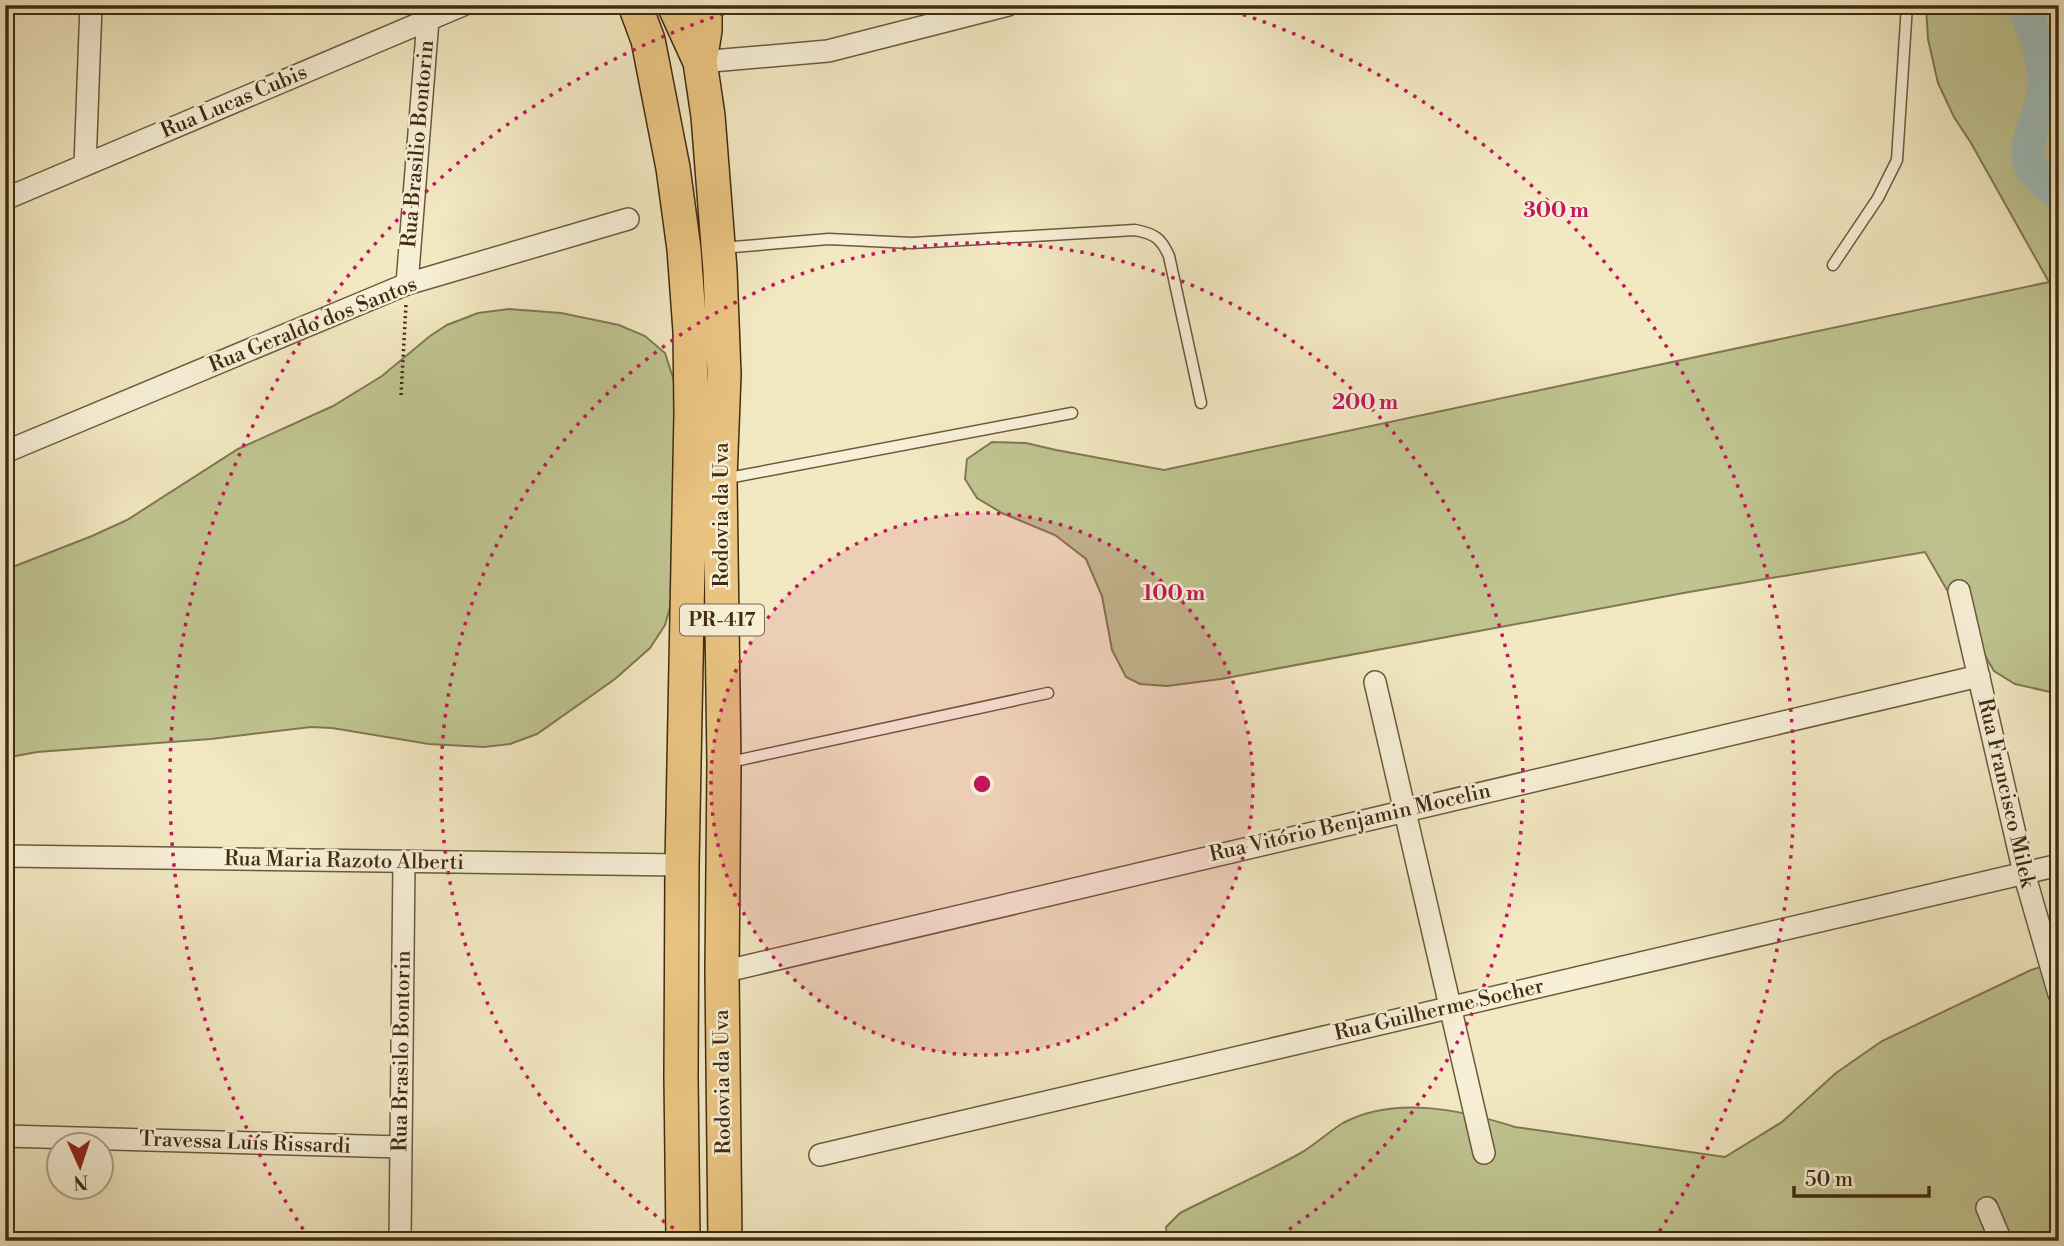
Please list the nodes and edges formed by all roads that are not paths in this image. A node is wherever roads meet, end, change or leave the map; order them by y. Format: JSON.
{"nodes":[{"id":1,"x":91,"y":5,"type":"edge"},
{"id":2,"x":463,"y":5,"type":"edge"},
{"id":3,"x":635,"y":5,"type":"edge"},
{"id":4,"x":674,"y":5,"type":"edge"},
{"id":5,"x":705,"y":5,"type":"edge"},
{"id":6,"x":1008,"y":5,"type":"edge"},
{"id":7,"x":1907,"y":5,"type":"edge"},
{"id":8,"x":424,"y":13,"type":"edge"},
{"id":9,"x":700,"y":62,"type":"junction"},
{"id":10,"x":85,"y":165,"type":"junction"},
{"id":11,"x":5,"y":199,"type":"edge"},
{"id":12,"x":628,"y":219,"type":"dead end"},
{"id":13,"x":718,"y":249,"type":"junction"},
{"id":14,"x":1833,"y":265,"type":"dead end"},
{"id":15,"x":407,"y":284,"type":"junction"},
{"id":16,"x":1201,"y":403,"type":"dead end"},
{"id":17,"x":1072,"y":413,"type":"dead end"},
{"id":18,"x":5,"y":453,"type":"edge"},
{"id":19,"x":720,"y":479,"type":"junction"},
{"id":20,"x":1959,"y":591,"type":"dead end"},
{"id":21,"x":1979,"y":676,"type":"junction"},
{"id":22,"x":1375,"y":682,"type":"dead end"},
{"id":23,"x":1048,"y":693,"type":"dead end"},
{"id":24,"x":724,"y":764,"type":"junction"},
{"id":25,"x":1405,"y":811,"type":"junction"},
{"id":26,"x":5,"y":856,"type":"edge"},
{"id":27,"x":404,"y":862,"type":"junction"},
{"id":28,"x":682,"y":865,"type":"junction"},
{"id":29,"x":2059,"y":865,"type":"edge"},
{"id":30,"x":2024,"y":873,"type":"junction"},
{"id":31,"x":722,"y":972,"type":"junction"},
{"id":32,"x":2059,"y":994,"type":"edge"},
{"id":33,"x":1451,"y":1007,"type":"junction"},
{"id":34,"x":5,"y":1136,"type":"edge"},
{"id":35,"x":401,"y":1147,"type":"junction"},
{"id":36,"x":1484,"y":1153,"type":"dead end"},
{"id":37,"x":820,"y":1155,"type":"dead end"},
{"id":38,"x":1987,"y":1208,"type":"dead end"},
{"id":39,"x":400,"y":1241,"type":"edge"},
{"id":40,"x":683,"y":1241,"type":"edge"},
{"id":41,"x":725,"y":1241,"type":"edge"},
{"id":42,"x":2001,"y":1241,"type":"edge"}],
"edges":[{"from":1,"to":10,"type":"street"},
{"from":2,"to":8,"type":"street","name":"Rua Lucas Cubis"},
{"from":3,"to":28,"type":"main road","name":"Rodovia da Uva","number":"PR-417"},
{"from":4,"to":9,"type":"main road","name":"Rodovia da Uva","number":"PR-417"},
{"from":5,"to":9,"type":"main road"},
{"from":6,"to":9,"type":"street"},
{"from":7,"to":14,"type":"lane"},
{"from":8,"to":10,"type":"street","name":"Rua Lucas Cubis"},
{"from":8,"to":15,"type":"street","name":"Rua Brasilio Bontorin"},
{"from":9,"to":13,"type":"main road","name":"Rodovia da Uva","number":"PR-417"},
{"from":10,"to":11,"type":"street","name":"Rua Lucas Cubis"},
{"from":12,"to":15,"type":"street","name":"Rua Geraldo dos Santos"},
{"from":13,"to":16,"type":"lane"},
{"from":13,"to":19,"type":"main road","name":"Rodovia da Uva","number":"PR-417"},
{"from":15,"to":18,"type":"street","name":"Rua Geraldo dos Santos"},
{"from":17,"to":19,"type":"lane"},
{"from":19,"to":24,"type":"main road","name":"Rodovia da Uva","number":"PR-417"},
{"from":20,"to":21,"type":"street","name":"Rua Francisco Milek"},
{"from":21,"to":25,"type":"street","name":"Rua Vitório Benjamin Mocelin"},
{"from":21,"to":30,"type":"street","name":"Rua Francisco Milek"},
{"from":22,"to":25,"type":"street"},
{"from":23,"to":24,"type":"lane"},
{"from":24,"to":31,"type":"main road","name":"Rodovia da Uva","number":"PR-417"},
{"from":25,"to":31,"type":"street","name":"Rua Vitório Benjamin Mocelin"},
{"from":25,"to":33,"type":"street"},
{"from":26,"to":27,"type":"street","name":"Rua Maria Razoto Alberti"},
{"from":27,"to":28,"type":"street","name":"Rua Maria Razoto Alberti"},
{"from":27,"to":35,"type":"street","name":"Rua Brasilo Bontorin"},
{"from":28,"to":40,"type":"main road","name":"Rodovia da Uva","number":"PR-417"},
{"from":29,"to":30,"type":"street","name":"Rua Guilherme Socher"},
{"from":30,"to":32,"type":"street","name":"Rua Francisco Milek"},
{"from":30,"to":33,"type":"street","name":"Rua Guilherme Socher"},
{"from":31,"to":41,"type":"main road","name":"Rodovia da Uva","number":"PR-417"},
{"from":33,"to":36,"type":"street"},
{"from":33,"to":37,"type":"street","name":"Rua Guilherme Socher"},
{"from":34,"to":35,"type":"street","name":"Travessa Luís Rissardi"},
{"from":35,"to":39,"type":"street","name":"Rua Brasilo Bontorin"},
{"from":38,"to":42,"type":"street"}]}
